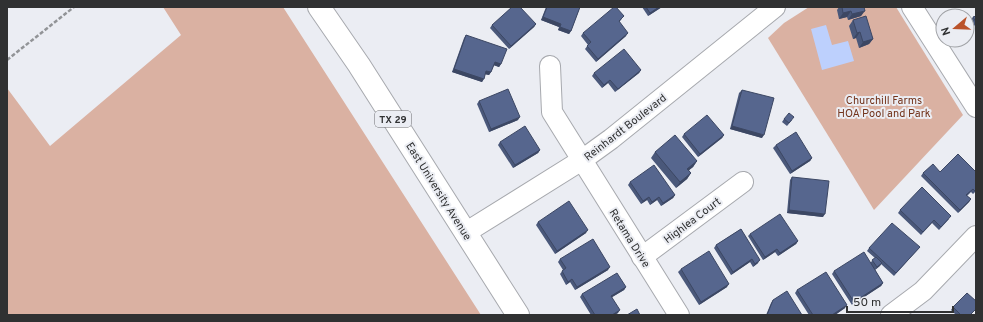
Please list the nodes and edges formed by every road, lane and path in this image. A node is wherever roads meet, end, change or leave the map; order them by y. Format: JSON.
{"nodes":[{"id":1,"x":74,"y":7,"type":"edge"},
{"id":2,"x":319,"y":7,"type":"edge"},
{"id":3,"x":775,"y":7,"type":"edge"},
{"id":4,"x":912,"y":7,"type":"edge"},
{"id":5,"x":7,"y":60,"type":"edge"},
{"id":6,"x":550,"y":66,"type":"dead end"},
{"id":7,"x":976,"y":107,"type":"edge"},
{"id":8,"x":582,"y":160,"type":"junction"},
{"id":9,"x":743,"y":182,"type":"dead end"},
{"id":10,"x":465,"y":233,"type":"junction"},
{"id":11,"x":976,"y":236,"type":"edge"},
{"id":12,"x":642,"y":257,"type":"junction"},
{"id":13,"x":518,"y":315,"type":"edge"},
{"id":14,"x":679,"y":315,"type":"edge"},
{"id":15,"x":891,"y":315,"type":"edge"}],
"edges":[{"from":1,"to":5,"type":"path"},
{"from":2,"to":10,"type":"main road","name":"East University Avenue","number":"TX 29"},
{"from":3,"to":8,"type":"street","name":"Reinhardt Boulevard"},
{"from":4,"to":7,"type":"street"},
{"from":6,"to":8,"type":"street","name":"Retama Drive"},
{"from":8,"to":10,"type":"street","name":"Reinhardt Boulevard"},
{"from":8,"to":12,"type":"street","name":"Retama Drive"},
{"from":9,"to":12,"type":"street","name":"Highlea Court"},
{"from":10,"to":13,"type":"main road","name":"East University Avenue","number":"TX 29"},
{"from":11,"to":15,"type":"street"},
{"from":12,"to":14,"type":"street","name":"Retama Drive"}]}
